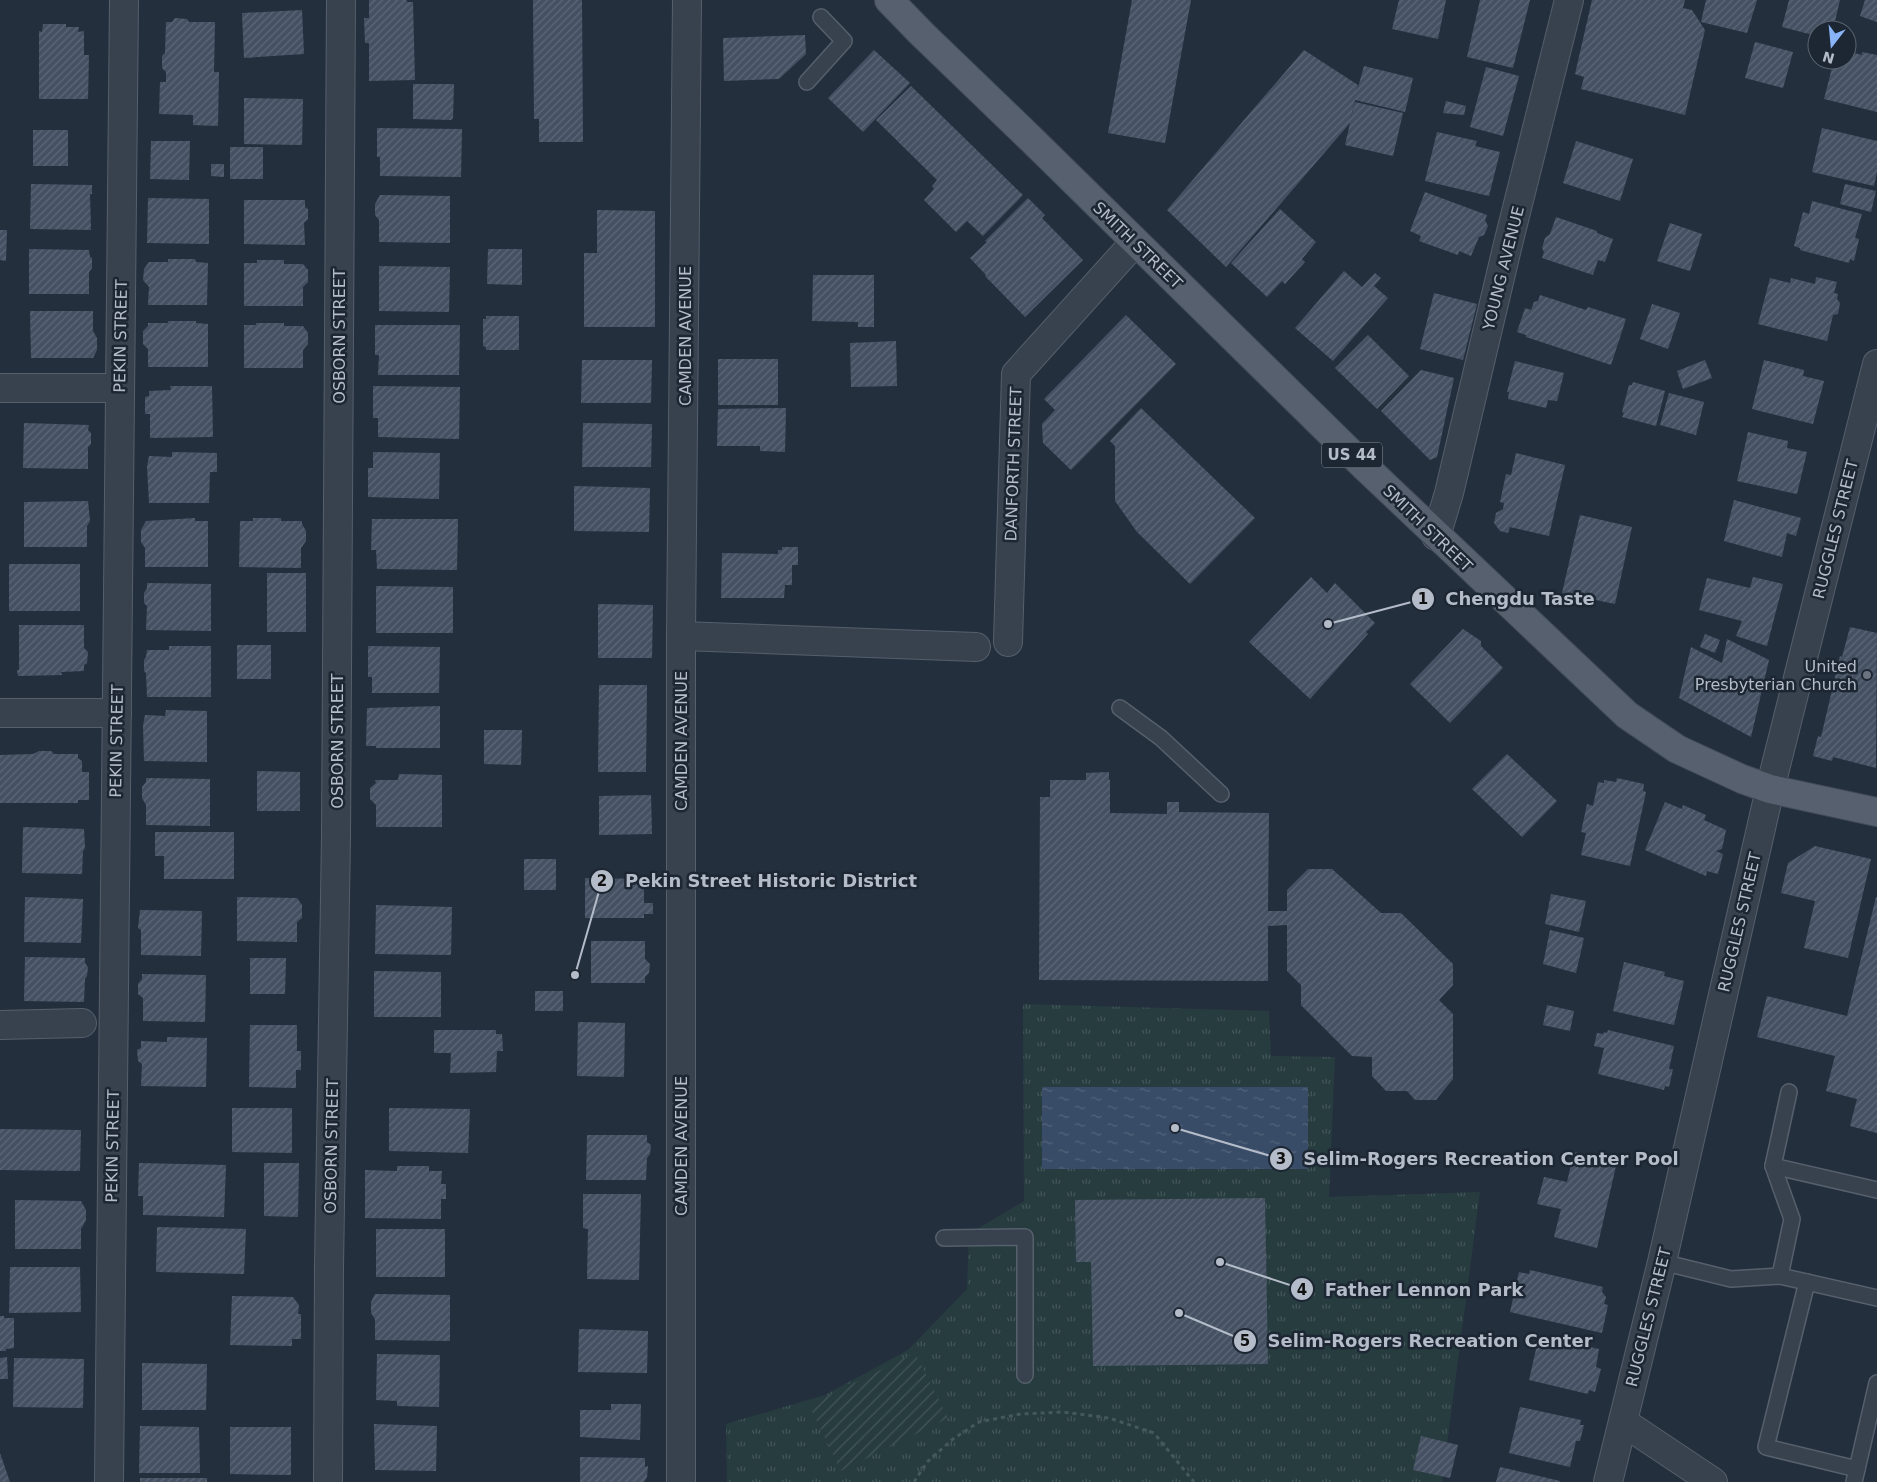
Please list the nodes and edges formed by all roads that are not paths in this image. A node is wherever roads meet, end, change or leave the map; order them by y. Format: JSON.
{"nodes":[{"id":1,"x":124,"y":0,"type":"edge"},
{"id":2,"x":341,"y":0,"type":"edge"},
{"id":3,"x":686,"y":0,"type":"edge"},
{"id":4,"x":889,"y":0,"type":"edge"},
{"id":5,"x":1569,"y":0,"type":"edge"},
{"id":6,"x":821,"y":17,"type":"dead end"},
{"id":7,"x":807,"y":82,"type":"dead end"},
{"id":8,"x":1135,"y":242,"type":"junction"},
{"id":9,"x":1877,"y":364,"type":"edge"},
{"id":10,"x":0,"y":388,"type":"edge"},
{"id":11,"x":120,"y":388,"type":"junction"},
{"id":12,"x":1436,"y":536,"type":"junction"},
{"id":13,"x":681,"y":636,"type":"junction"},
{"id":14,"x":1008,"y":642,"type":"dead end"},
{"id":15,"x":976,"y":647,"type":"dead end"},
{"id":16,"x":1120,"y":708,"type":"dead end"},
{"id":17,"x":0,"y":713,"type":"edge"},
{"id":18,"x":116,"y":713,"type":"junction"},
{"id":19,"x":1770,"y":789,"type":"junction"},
{"id":20,"x":1221,"y":794,"type":"dead end"},
{"id":21,"x":1877,"y":812,"type":"edge"},
{"id":22,"x":0,"y":1024,"type":"edge"},
{"id":23,"x":82,"y":1024,"type":"dead end"},
{"id":24,"x":1790,"y":1092,"type":"dead end"},
{"id":25,"x":1773,"y":1166,"type":"junction"},
{"id":26,"x":1877,"y":1190,"type":"edge"},
{"id":27,"x":944,"y":1238,"type":"dead end"},
{"id":28,"x":1662,"y":1262,"type":"junction"},
{"id":29,"x":1780,"y":1276,"type":"junction"},
{"id":30,"x":1806,"y":1282,"type":"junction"},
{"id":31,"x":1877,"y":1298,"type":"edge"},
{"id":32,"x":1025,"y":1375,"type":"dead end"},
{"id":33,"x":1877,"y":1383,"type":"edge"},
{"id":34,"x":1623,"y":1422,"type":"junction"},
{"id":35,"x":1856,"y":1475,"type":"edge"},
{"id":36,"x":109,"y":1482,"type":"edge"},
{"id":37,"x":328,"y":1482,"type":"edge"},
{"id":38,"x":681,"y":1482,"type":"edge"},
{"id":39,"x":1608,"y":1482,"type":"edge"},
{"id":40,"x":1714,"y":1482,"type":"edge"}],
"edges":[{"from":1,"to":11,"type":"street","name":"PEKIN STREET"},
{"from":2,"to":37,"type":"street","name":"OSBORN STREET"},
{"from":3,"to":13,"type":"street","name":"CAMDEN AVENUE"},
{"from":4,"to":8,"type":"main road","name":"SMITH STREET","number":"US 44"},
{"from":5,"to":12,"type":"street","name":"YOUNG AVENUE"},
{"from":6,"to":7,"type":"lane"},
{"from":8,"to":12,"type":"main road","name":"SMITH STREET","number":"US 44"},
{"from":8,"to":14,"type":"street","name":"DANFORTH STREET"},
{"from":9,"to":19,"type":"street","name":"RUGGLES STREET"},
{"from":10,"to":11,"type":"street"},
{"from":11,"to":18,"type":"street","name":"PEKIN STREET"},
{"from":12,"to":19,"type":"main road","name":"SMITH STREET","number":"US 44"},
{"from":13,"to":15,"type":"street"},
{"from":13,"to":38,"type":"street","name":"CAMDEN AVENUE"},
{"from":16,"to":20,"type":"lane"},
{"from":17,"to":18,"type":"street"},
{"from":18,"to":36,"type":"street","name":"PEKIN STREET"},
{"from":19,"to":21,"type":"main road","name":"SMITH STREET","number":"US 44"},
{"from":19,"to":28,"type":"street","name":"RUGGLES STREET"},
{"from":22,"to":23,"type":"street"},
{"from":24,"to":25,"type":"lane"},
{"from":25,"to":26,"type":"lane"},
{"from":25,"to":29,"type":"lane"},
{"from":27,"to":32,"type":"lane"},
{"from":28,"to":29,"type":"lane"},
{"from":28,"to":34,"type":"street","name":"RUGGLES STREET"},
{"from":29,"to":30,"type":"lane"},
{"from":30,"to":31,"type":"lane"},
{"from":30,"to":35,"type":"lane"},
{"from":33,"to":35,"type":"lane"},
{"from":34,"to":39,"type":"street","name":"RUGGLES STREET"},
{"from":34,"to":40,"type":"street"}]}
